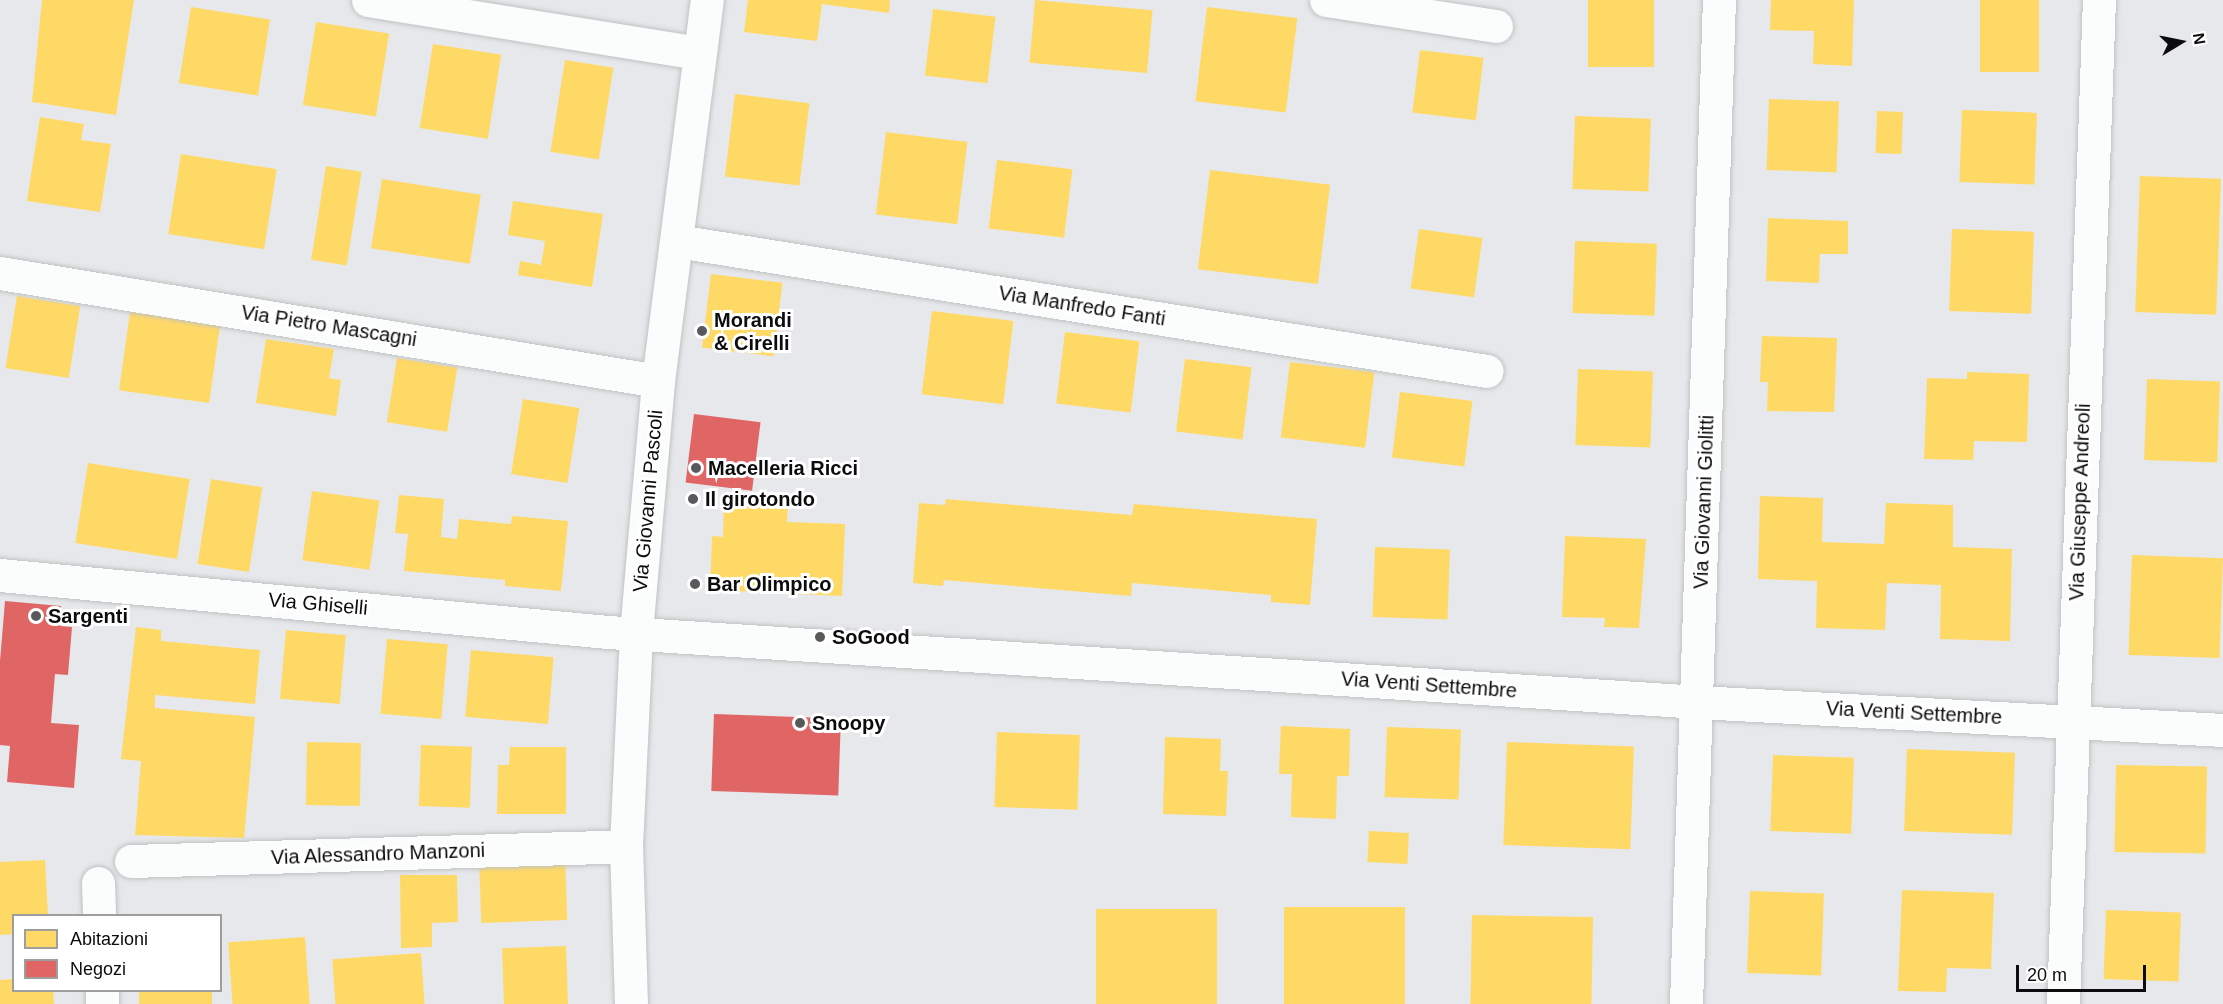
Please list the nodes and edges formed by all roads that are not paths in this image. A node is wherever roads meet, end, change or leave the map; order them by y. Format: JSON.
{"nodes":[{"id":1,"x":368,"y":0,"type":"edge"},
{"id":2,"x":708,"y":0,"type":"edge"},
{"id":3,"x":1326,"y":0,"type":"edge"},
{"id":4,"x":1719,"y":0,"type":"edge"},
{"id":5,"x":2099,"y":0,"type":"edge"},
{"id":6,"x":1496,"y":26,"type":"dead end"},
{"id":7,"x":699,"y":53,"type":"junction"},
{"id":8,"x":676,"y":241,"type":"junction"},
{"id":9,"x":0,"y":273,"type":"edge"},
{"id":10,"x":1487,"y":371,"type":"dead end"},
{"id":11,"x":658,"y":381,"type":"junction"},
{"id":12,"x":0,"y":575,"type":"edge"},
{"id":13,"x":636,"y":633,"type":"junction"},
{"id":14,"x":1698,"y":702,"type":"junction"},
{"id":15,"x":2072,"y":722,"type":"junction"},
{"id":16,"x":2223,"y":730,"type":"edge"},
{"id":17,"x":626,"y":846,"type":"junction"},
{"id":18,"x":131,"y":861,"type":"dead end"},
{"id":19,"x":98,"y":883,"type":"dead end"},
{"id":20,"x":99,"y":914,"type":"edge"},
{"id":21,"x":631,"y":1004,"type":"edge"},
{"id":22,"x":1686,"y":1004,"type":"edge"},
{"id":23,"x":2063,"y":1004,"type":"edge"}],
"edges":[{"from":1,"to":7,"type":"street"},
{"from":2,"to":7,"type":"street","name":"Via Giovanni Pascoli"},
{"from":3,"to":6,"type":"street"},
{"from":4,"to":14,"type":"street","name":"Via Giovanni Giolitti"},
{"from":5,"to":15,"type":"street","name":"Via Giuseppe Andreoli"},
{"from":7,"to":8,"type":"street","name":"Via Giovanni Pascoli"},
{"from":8,"to":10,"type":"street","name":"Via Manfredo Fanti"},
{"from":8,"to":11,"type":"street","name":"Via Giovanni Pascoli"},
{"from":9,"to":11,"type":"street","name":"Via Pietro Mascagni"},
{"from":11,"to":13,"type":"street","name":"Via Giovanni Pascoli"},
{"from":12,"to":13,"type":"street","name":"Via Ghiselli"},
{"from":13,"to":14,"type":"street","name":"Via Venti Settembre"},
{"from":13,"to":17,"type":"street","name":"Via Giovanni Pascoli"},
{"from":14,"to":15,"type":"street","name":"Via Venti Settembre"},
{"from":14,"to":22,"type":"street","name":"Via Giovanni Giolitti"},
{"from":15,"to":16,"type":"street","name":"Via Venti Settembre"},
{"from":15,"to":23,"type":"street","name":"Via Giuseppe Andreoli"},
{"from":17,"to":18,"type":"street","name":"Via Alessandro Manzoni"},
{"from":17,"to":21,"type":"street","name":"Via Giovanni Pascoli"},
{"from":19,"to":20,"type":"street"}]}
